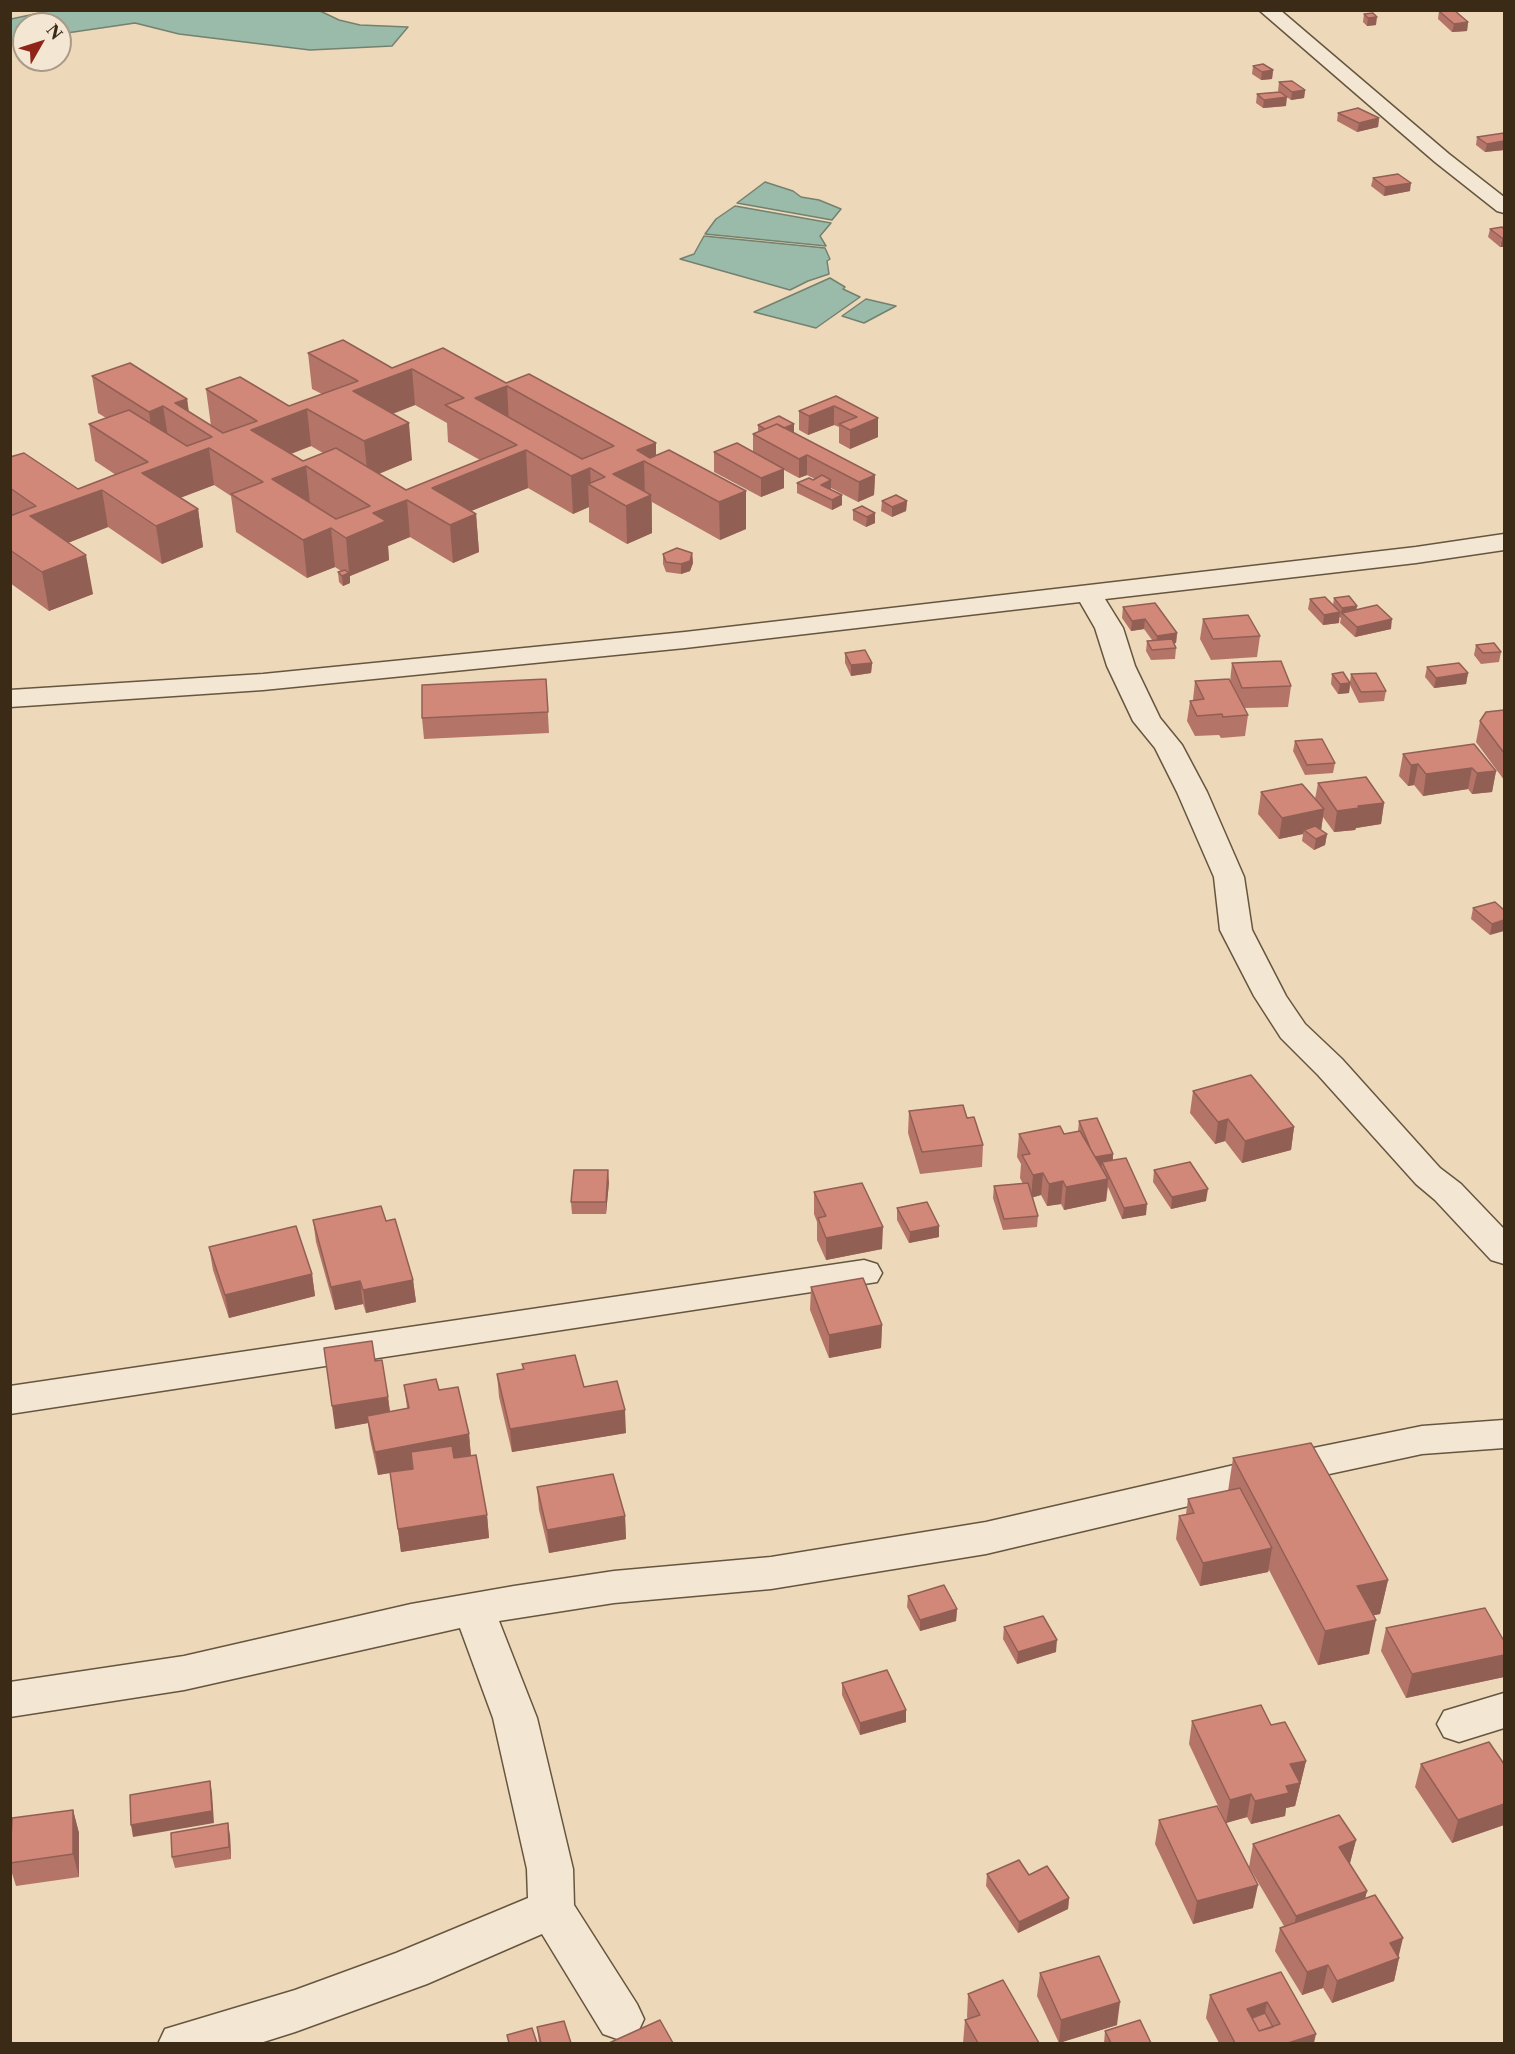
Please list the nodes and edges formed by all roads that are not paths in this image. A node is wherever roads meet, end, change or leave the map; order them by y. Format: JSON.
{"nodes":[{"id":1,"x":1268,"y":10,"type":"edge"},
{"id":2,"x":1504,"y":207,"type":"edge"},
{"id":3,"x":1504,"y":542,"type":"edge"},
{"id":4,"x":1087,"y":592,"type":"junction"},
{"id":5,"x":10,"y":699,"type":"edge"},
{"id":6,"x":1504,"y":1251,"type":"edge"},
{"id":7,"x":864,"y":1273,"type":"dead end"},
{"id":8,"x":10,"y":1400,"type":"edge"},
{"id":9,"x":1504,"y":1434,"type":"edge"},
{"id":10,"x":474,"y":1609,"type":"junction"},
{"id":11,"x":10,"y":1700,"type":"edge"},
{"id":12,"x":1504,"y":1711,"type":"edge"},
{"id":13,"x":1459,"y":1724,"type":"dead end"},
{"id":14,"x":551,"y":1909,"type":"junction"},
{"id":15,"x":620,"y":2019,"type":"dead end"},
{"id":16,"x":182,"y":2043,"type":"edge"}],
"edges":[{"from":1,"to":2,"type":"street"},
{"from":3,"to":4,"type":"street"},
{"from":4,"to":5,"type":"street"},
{"from":4,"to":6,"type":"street"},
{"from":7,"to":8,"type":"street"},
{"from":9,"to":10,"type":"street"},
{"from":10,"to":11,"type":"street"},
{"from":10,"to":14,"type":"street"},
{"from":12,"to":13,"type":"street"},
{"from":14,"to":15,"type":"street"},
{"from":14,"to":16,"type":"street"}]}
